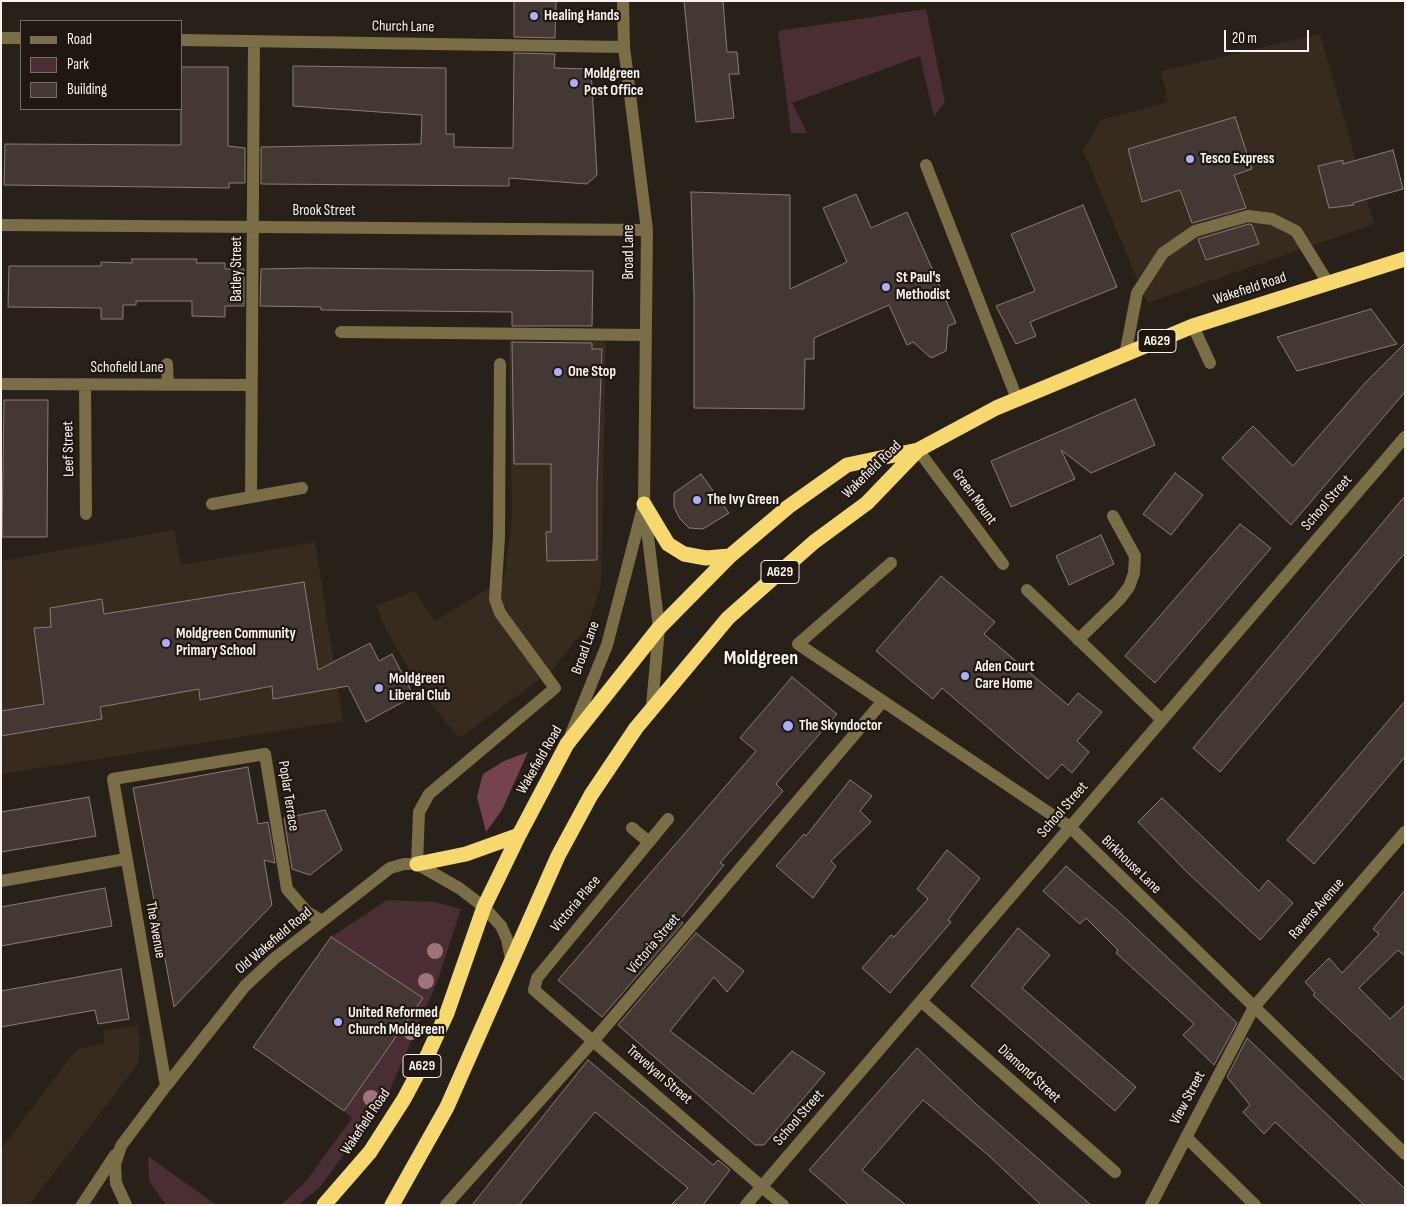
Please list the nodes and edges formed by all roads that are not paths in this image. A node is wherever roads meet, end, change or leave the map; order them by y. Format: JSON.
{"nodes":[{"id":1,"x":623,"y":1,"type":"edge"},
{"id":2,"x":1,"y":38,"type":"edge"},
{"id":3,"x":20,"y":38,"type":"edge"},
{"id":4,"x":182,"y":40,"type":"edge"},
{"id":5,"x":254,"y":41,"type":"junction"},
{"id":6,"x":624,"y":47,"type":"junction"},
{"id":7,"x":926,"y":165,"type":"dead end"},
{"id":8,"x":1,"y":225,"type":"edge"},
{"id":9,"x":253,"y":227,"type":"junction"},
{"id":10,"x":647,"y":230,"type":"junction"},
{"id":11,"x":1405,"y":259,"type":"edge"},
{"id":12,"x":1328,"y":283,"type":"junction"},
{"id":13,"x":1193,"y":326,"type":"junction"},
{"id":14,"x":340,"y":332,"type":"dead end"},
{"id":15,"x":644,"y":335,"type":"junction"},
{"id":16,"x":1125,"y":355,"type":"junction"},
{"id":17,"x":1210,"y":363,"type":"dead end"},
{"id":18,"x":168,"y":364,"type":"dead end"},
{"id":19,"x":500,"y":364,"type":"dead end"},
{"id":20,"x":1,"y":384,"type":"edge"},
{"id":21,"x":85,"y":384,"type":"junction"},
{"id":22,"x":168,"y":385,"type":"junction"},
{"id":23,"x":252,"y":385,"type":"junction"},
{"id":24,"x":1017,"y":399,"type":"junction"},
{"id":25,"x":1405,"y":437,"type":"edge"},
{"id":26,"x":918,"y":450,"type":"junction"},
{"id":27,"x":302,"y":488,"type":"dead end"},
{"id":28,"x":251,"y":497,"type":"junction"},
{"id":29,"x":212,"y":504,"type":"dead end"},
{"id":30,"x":644,"y":504,"type":"junction"},
{"id":31,"x":86,"y":514,"type":"dead end"},
{"id":32,"x":1113,"y":516,"type":"dead end"},
{"id":33,"x":730,"y":556,"type":"junction"},
{"id":34,"x":891,"y":563,"type":"dead end"},
{"id":35,"x":1003,"y":564,"type":"dead end"},
{"id":36,"x":1027,"y":590,"type":"dead end"},
{"id":37,"x":659,"y":628,"type":"junction"},
{"id":38,"x":1078,"y":640,"type":"junction"},
{"id":39,"x":883,"y":701,"type":"junction"},
{"id":40,"x":652,"y":706,"type":"junction"},
{"id":41,"x":1162,"y":720,"type":"junction"},
{"id":42,"x":567,"y":744,"type":"junction"},
{"id":43,"x":112,"y":779,"type":"joint"},
{"id":44,"x":668,"y":819,"type":"dead end"},
{"id":45,"x":1070,"y":827,"type":"junction"},
{"id":46,"x":632,"y":828,"type":"dead end"},
{"id":47,"x":1405,"y":832,"type":"edge"},
{"id":48,"x":519,"y":835,"type":"junction"},
{"id":49,"x":649,"y":842,"type":"junction"},
{"id":50,"x":126,"y":859,"type":"junction"},
{"id":51,"x":417,"y":864,"type":"junction"},
{"id":52,"x":1,"y":881,"type":"edge"},
{"id":53,"x":484,"y":907,"type":"junction"},
{"id":54,"x":322,"y":922,"type":"junction"},
{"id":55,"x":511,"y":959,"type":"junction"},
{"id":56,"x":534,"y":990,"type":"joint"},
{"id":57,"x":921,"y":1001,"type":"junction"},
{"id":58,"x":1254,"y":1007,"type":"junction"},
{"id":59,"x":594,"y":1040,"type":"junction"},
{"id":60,"x":166,"y":1086,"type":"junction"},
{"id":61,"x":1186,"y":1137,"type":"junction"},
{"id":62,"x":121,"y":1146,"type":"junction"},
{"id":63,"x":1405,"y":1154,"type":"edge"},
{"id":64,"x":1114,"y":1172,"type":"dead end"},
{"id":65,"x":762,"y":1186,"type":"junction"},
{"id":66,"x":394,"y":1202,"type":"edge"},
{"id":67,"x":82,"y":1205,"type":"edge"},
{"id":68,"x":126,"y":1205,"type":"edge"},
{"id":69,"x":324,"y":1205,"type":"edge"},
{"id":70,"x":379,"y":1205,"type":"edge"},
{"id":71,"x":446,"y":1205,"type":"edge"},
{"id":72,"x":746,"y":1205,"type":"edge"},
{"id":73,"x":783,"y":1205,"type":"edge"},
{"id":74,"x":1151,"y":1205,"type":"edge"},
{"id":75,"x":1255,"y":1205,"type":"edge"}],
"edges":[{"from":1,"to":6,"type":"street","name":"Broad Lane"},
{"from":2,"to":3,"type":"street"},
{"from":4,"to":5,"type":"street","name":"Church Lane"},
{"from":5,"to":6,"type":"street","name":"Church Lane"},
{"from":5,"to":9,"type":"street","name":"Batley Street"},
{"from":6,"to":10,"type":"street","name":"Broad Lane"},
{"from":7,"to":24,"type":"street"},
{"from":8,"to":9,"type":"street","name":"Brook Street"},
{"from":9,"to":10,"type":"street","name":"Brook Street"},
{"from":9,"to":23,"type":"street","name":"Batley Street"},
{"from":10,"to":15,"type":"street","name":"Broad Lane"},
{"from":11,"to":12,"type":"highway","name":"Wakefield Road","number":"A629"},
{"from":12,"to":13,"type":"highway","name":"Wakefield Road","number":"A629"},
{"from":12,"to":16,"type":"street"},
{"from":13,"to":16,"type":"highway","name":"Wakefield Road","number":"A629"},
{"from":13,"to":17,"type":"street"},
{"from":14,"to":15,"type":"street"},
{"from":15,"to":30,"type":"street","name":"Broad Lane"},
{"from":16,"to":24,"type":"highway","name":"Wakefield Road","number":"A629"},
{"from":18,"to":22,"type":"street"},
{"from":19,"to":51,"type":"street"},
{"from":20,"to":21,"type":"street","name":"Schofield Lane"},
{"from":21,"to":22,"type":"street","name":"Schofield Lane"},
{"from":21,"to":31,"type":"street","name":"Leef Street"},
{"from":22,"to":23,"type":"street","name":"Schofield Lane"},
{"from":23,"to":28,"type":"street","name":"Batley Street"},
{"from":24,"to":26,"type":"highway","name":"Wakefield Road","number":"A629"},
{"from":25,"to":41,"type":"street","name":"School Street"},
{"from":26,"to":33,"type":"highway","name":"Wakefield Road","number":"A629"},
{"from":26,"to":35,"type":"street","name":"Green Mount"},
{"from":26,"to":40,"type":"highway","name":"Wakefield Road","number":"A629"},
{"from":27,"to":28,"type":"street"},
{"from":28,"to":29,"type":"street"},
{"from":30,"to":33,"type":"highway"},
{"from":30,"to":37,"type":"street","name":"Broad Lane"},
{"from":30,"to":42,"type":"street","name":"Broad Lane"},
{"from":32,"to":38,"type":"street"},
{"from":33,"to":37,"type":"highway","name":"Wakefield Road","number":"A629"},
{"from":34,"to":39,"type":"street","name":"Birkhouse Lane"},
{"from":36,"to":38,"type":"street"},
{"from":37,"to":40,"type":"street","name":"Broad Lane"},
{"from":37,"to":42,"type":"highway","name":"Wakefield Road","number":"A629"},
{"from":38,"to":41,"type":"street"},
{"from":39,"to":45,"type":"street","name":"Birkhouse Lane"},
{"from":39,"to":59,"type":"street","name":"Victoria Street"},
{"from":40,"to":55,"type":"highway","name":"Wakefield Road","number":"A629"},
{"from":41,"to":45,"type":"street","name":"School Street"},
{"from":42,"to":48,"type":"highway","name":"Wakefield Road","number":"A629"},
{"from":43,"to":50,"type":"street","name":"The Avenue"},
{"from":43,"to":54,"type":"street","name":"Poplar Terrace"},
{"from":44,"to":49,"type":"street","name":"Victoria Place"},
{"from":45,"to":57,"type":"street","name":"School Street"},
{"from":45,"to":58,"type":"street","name":"Birkhouse Lane"},
{"from":46,"to":49,"type":"street"},
{"from":47,"to":58,"type":"street","name":"Ravens Avenue"},
{"from":48,"to":51,"type":"highway"},
{"from":48,"to":53,"type":"highway","name":"Wakefield Road","number":"A629"},
{"from":49,"to":56,"type":"street","name":"Victoria Place"},
{"from":50,"to":52,"type":"street"},
{"from":50,"to":60,"type":"street","name":"The Avenue"},
{"from":51,"to":53,"type":"street"},
{"from":51,"to":54,"type":"street","name":"Old Wakefield Road"},
{"from":53,"to":55,"type":"street"},
{"from":53,"to":69,"type":"highway","name":"Wakefield Road","number":"A629"},
{"from":54,"to":60,"type":"street","name":"Old Wakefield Road"},
{"from":55,"to":66,"type":"highway","name":"Wakefield Road","number":"A629"},
{"from":56,"to":59,"type":"street","name":"Trevelyan Street"},
{"from":57,"to":64,"type":"street","name":"Diamond Street"},
{"from":57,"to":65,"type":"street","name":"School Street"},
{"from":58,"to":61,"type":"street","name":"View Street"},
{"from":58,"to":63,"type":"street","name":"Birkhouse Lane"},
{"from":59,"to":65,"type":"street","name":"Trevelyan Street"},
{"from":59,"to":71,"type":"street","name":"Victoria Street"},
{"from":60,"to":62,"type":"street","name":"Old Wakefield Road"},
{"from":61,"to":74,"type":"street","name":"View Street"},
{"from":61,"to":75,"type":"street"},
{"from":62,"to":67,"type":"street","name":"Old Wakefield Road"},
{"from":62,"to":68,"type":"street","name":"Old Wakefield Road"},
{"from":65,"to":72,"type":"street","name":"School Street"},
{"from":65,"to":73,"type":"street","name":"Trevelyan Street"},
{"from":66,"to":70,"type":"highway"}]}
